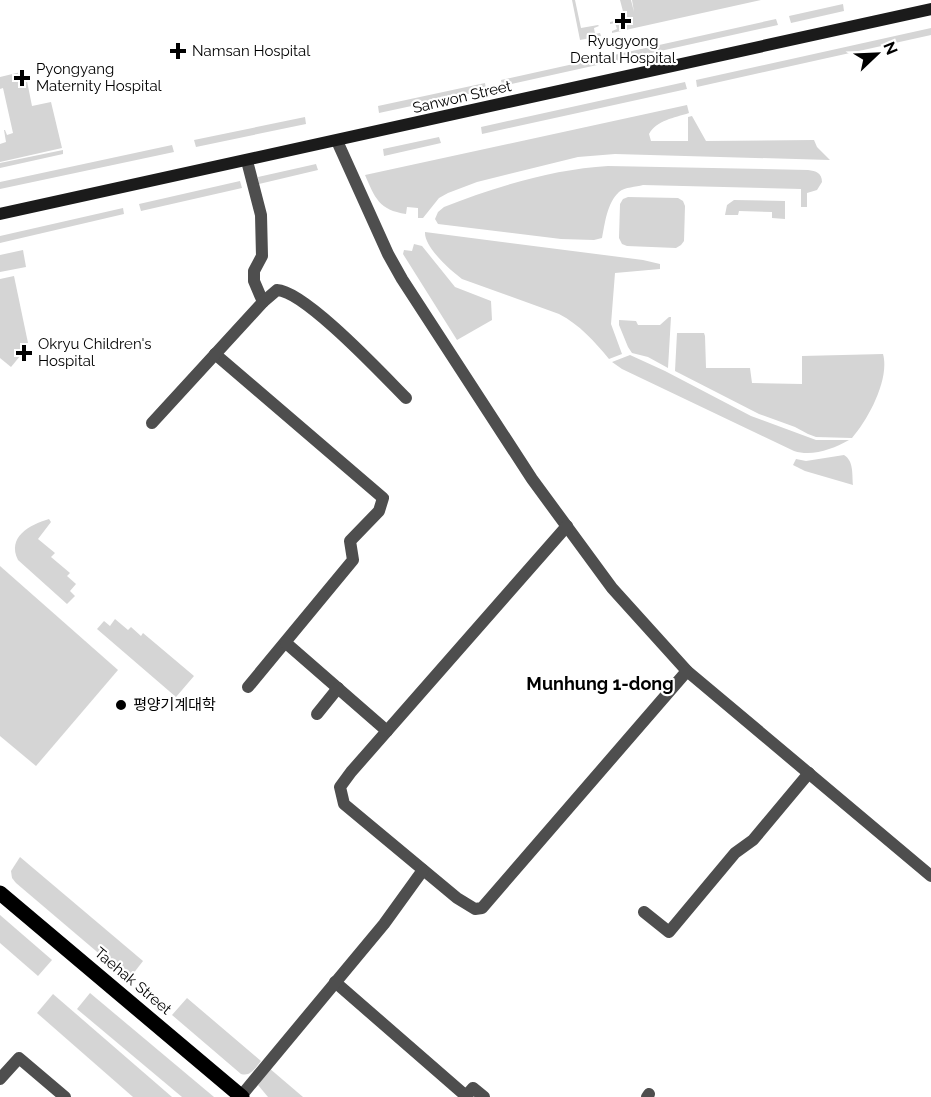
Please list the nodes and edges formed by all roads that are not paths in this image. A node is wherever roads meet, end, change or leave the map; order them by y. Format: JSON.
{"nodes":[{"id":1,"x":931,"y":9,"type":"edge"},
{"id":2,"x":337,"y":141,"type":"junction"},
{"id":3,"x":247,"y":161,"type":"junction"},
{"id":4,"x":0,"y":214,"type":"edge"},
{"id":5,"x":263,"y":302,"type":"junction"},
{"id":6,"x":215,"y":354,"type":"junction"},
{"id":7,"x":406,"y":398,"type":"dead end"},
{"id":8,"x":152,"y":423,"type":"dead end"},
{"id":9,"x":567,"y":526,"type":"junction"},
{"id":10,"x":286,"y":643,"type":"junction"},
{"id":11,"x":687,"y":672,"type":"junction"},
{"id":12,"x":248,"y":687,"type":"dead end"},
{"id":13,"x":339,"y":688,"type":"junction"},
{"id":14,"x":317,"y":714,"type":"dead end"},
{"id":15,"x":387,"y":730,"type":"junction"},
{"id":16,"x":809,"y":773,"type":"junction"},
{"id":17,"x":423,"y":870,"type":"junction"},
{"id":18,"x":931,"y":876,"type":"edge"},
{"id":19,"x":0,"y":893,"type":"edge"},
{"id":20,"x":644,"y":912,"type":"dead end"},
{"id":21,"x":335,"y":982,"type":"junction"},
{"id":22,"x":0,"y":1078,"type":"edge"},
{"id":23,"x":241,"y":1096,"type":"edge"},
{"id":24,"x":64,"y":1097,"type":"edge"},
{"id":25,"x":484,"y":1097,"type":"edge"}],
"edges":[{"from":1,"to":2,"type":"main road","name":"Sanwon Street"},
{"from":2,"to":3,"type":"main road","name":"Sanwon Street"},
{"from":2,"to":9,"type":"street"},
{"from":3,"to":4,"type":"main road","name":"Sanwon Street"},
{"from":3,"to":5,"type":"street"},
{"from":5,"to":6,"type":"street"},
{"from":5,"to":7,"type":"street"},
{"from":6,"to":8,"type":"street"},
{"from":6,"to":10,"type":"street"},
{"from":9,"to":11,"type":"street"},
{"from":9,"to":15,"type":"street"},
{"from":10,"to":12,"type":"street"},
{"from":10,"to":13,"type":"street"},
{"from":11,"to":16,"type":"street"},
{"from":11,"to":17,"type":"street"},
{"from":13,"to":14,"type":"street"},
{"from":13,"to":15,"type":"street"},
{"from":15,"to":17,"type":"street"},
{"from":16,"to":18,"type":"street"},
{"from":16,"to":20,"type":"street"},
{"from":17,"to":21,"type":"street"},
{"from":19,"to":23,"type":"main road","name":"Taehak Street"},
{"from":21,"to":23,"type":"street"},
{"from":21,"to":25,"type":"street"},
{"from":22,"to":24,"type":"street"}]}
